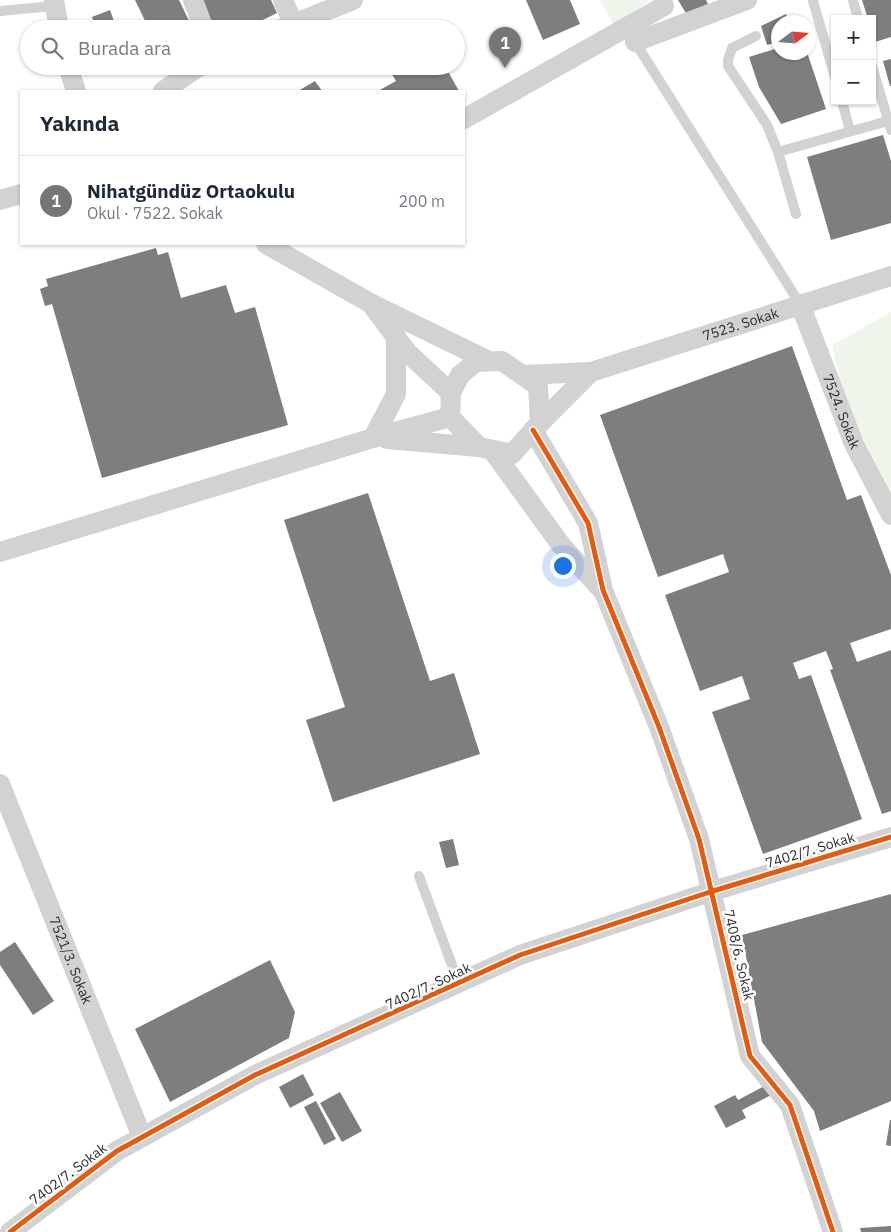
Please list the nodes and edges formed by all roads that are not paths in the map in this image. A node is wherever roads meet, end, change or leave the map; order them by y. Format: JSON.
{"nodes":[{"id":1,"x":193,"y":0,"type":"edge"},
{"id":2,"x":284,"y":0,"type":"edge"},
{"id":3,"x":353,"y":0,"type":"edge"},
{"id":4,"x":853,"y":0,"type":"edge"},
{"id":5,"x":741,"y":1,"type":"edge"},
{"id":6,"x":813,"y":1,"type":"edge"},
{"id":7,"x":54,"y":3,"type":"edge"},
{"id":8,"x":663,"y":3,"type":"edge"},
{"id":9,"x":0,"y":11,"type":"edge"},
{"id":10,"x":857,"y":15,"type":"edge"},
{"id":11,"x":57,"y":20,"type":"edge"},
{"id":12,"x":201,"y":20,"type":"edge"},
{"id":13,"x":286,"y":20,"type":"edge"},
{"id":14,"x":302,"y":20,"type":"edge"},
{"id":15,"x":674,"y":28,"type":"junction"},
{"id":16,"x":756,"y":36,"type":"dead end"},
{"id":17,"x":635,"y":42,"type":"joint"},
{"id":18,"x":831,"y":63,"type":"edge"},
{"id":19,"x":71,"y":75,"type":"edge"},
{"id":20,"x":187,"y":75,"type":"edge"},
{"id":21,"x":876,"y":79,"type":"edge"},
{"id":22,"x":76,"y":90,"type":"edge"},
{"id":23,"x":164,"y":90,"type":"edge"},
{"id":24,"x":843,"y":105,"type":"edge"},
{"id":25,"x":465,"y":117,"type":"edge"},
{"id":26,"x":890,"y":124,"type":"edge"},
{"id":27,"x":850,"y":131,"type":"junction"},
{"id":28,"x":778,"y":152,"type":"junction"},
{"id":29,"x":20,"y":194,"type":"edge"},
{"id":30,"x":0,"y":200,"type":"edge"},
{"id":31,"x":796,"y":214,"type":"dead end"},
{"id":32,"x":268,"y":245,"type":"edge"},
{"id":33,"x":891,"y":276,"type":"edge"},
{"id":34,"x":372,"y":304,"type":"junction"},
{"id":35,"x":800,"y":304,"type":"junction"},
{"id":36,"x":396,"y":336,"type":"junction"},
{"id":37,"x":489,"y":361,"type":"junction"},
{"id":38,"x":591,"y":372,"type":"junction"},
{"id":39,"x":522,"y":375,"type":"junction"},
{"id":40,"x":451,"y":393,"type":"junction"},
{"id":41,"x":450,"y":417,"type":"junction"},
{"id":42,"x":536,"y":427,"type":"junction"},
{"id":43,"x":373,"y":438,"type":"junction"},
{"id":44,"x":486,"y":449,"type":"junction"},
{"id":45,"x":891,"y":515,"type":"edge"},
{"id":46,"x":0,"y":552,"type":"edge"},
{"id":47,"x":603,"y":590,"type":"junction"},
{"id":48,"x":0,"y":784,"type":"edge"},
{"id":49,"x":891,"y":837,"type":"edge"},
{"id":50,"x":419,"y":876,"type":"dead end"},
{"id":51,"x":712,"y":891,"type":"junction"},
{"id":52,"x":459,"y":984,"type":"junction"},
{"id":53,"x":142,"y":1137,"type":"junction"},
{"id":54,"x":10,"y":1232,"type":"edge"},
{"id":55,"x":833,"y":1232,"type":"edge"}],
"edges":[{"from":1,"to":12,"type":"street"},
{"from":2,"to":13,"type":"street"},
{"from":3,"to":14,"type":"street"},
{"from":4,"to":10,"type":"lane"},
{"from":5,"to":15,"type":"street"},
{"from":6,"to":18,"type":"lane"},
{"from":7,"to":9,"type":"lane"},
{"from":7,"to":11,"type":"street"},
{"from":8,"to":15,"type":"street"},
{"from":8,"to":25,"type":"street"},
{"from":15,"to":17,"type":"street"},
{"from":16,"to":28,"type":"lane"},
{"from":17,"to":35,"type":"lane"},
{"from":19,"to":22,"type":"street"},
{"from":20,"to":23,"type":"street"},
{"from":21,"to":26,"type":"lane"},
{"from":24,"to":27,"type":"lane"},
{"from":26,"to":27,"type":"lane"},
{"from":27,"to":28,"type":"lane"},
{"from":28,"to":31,"type":"lane"},
{"from":29,"to":30,"type":"street"},
{"from":32,"to":34,"type":"street"},
{"from":33,"to":35,"type":"street","name":"7523. Sokak"},
{"from":34,"to":36,"type":"street"},
{"from":34,"to":37,"type":"street"},
{"from":35,"to":38,"type":"street","name":"7523. Sokak"},
{"from":35,"to":45,"type":"street","name":"7524. Sokak"},
{"from":36,"to":40,"type":"street"},
{"from":36,"to":43,"type":"street"},
{"from":37,"to":39,"type":"street"},
{"from":37,"to":40,"type":"street"},
{"from":38,"to":39,"type":"street"},
{"from":38,"to":42,"type":"street"},
{"from":39,"to":42,"type":"street"},
{"from":40,"to":41,"type":"street"},
{"from":41,"to":43,"type":"street"},
{"from":41,"to":44,"type":"street"},
{"from":42,"to":44,"type":"street"},
{"from":42,"to":47,"type":"street"},
{"from":43,"to":44,"type":"street"},
{"from":43,"to":46,"type":"street"},
{"from":44,"to":47,"type":"street"},
{"from":47,"to":51,"type":"street","name":"7408/6. Sokak"},
{"from":48,"to":53,"type":"street","name":"7521/3. Sokak"},
{"from":49,"to":51,"type":"street","name":"7402/7. Sokak"},
{"from":50,"to":52,"type":"lane"},
{"from":51,"to":52,"type":"street","name":"7402/7. Sokak"},
{"from":51,"to":55,"type":"street","name":"7408/6. Sokak"},
{"from":52,"to":53,"type":"street","name":"7402/7. Sokak"},
{"from":53,"to":54,"type":"street","name":"7402/7. Sokak"}]}
